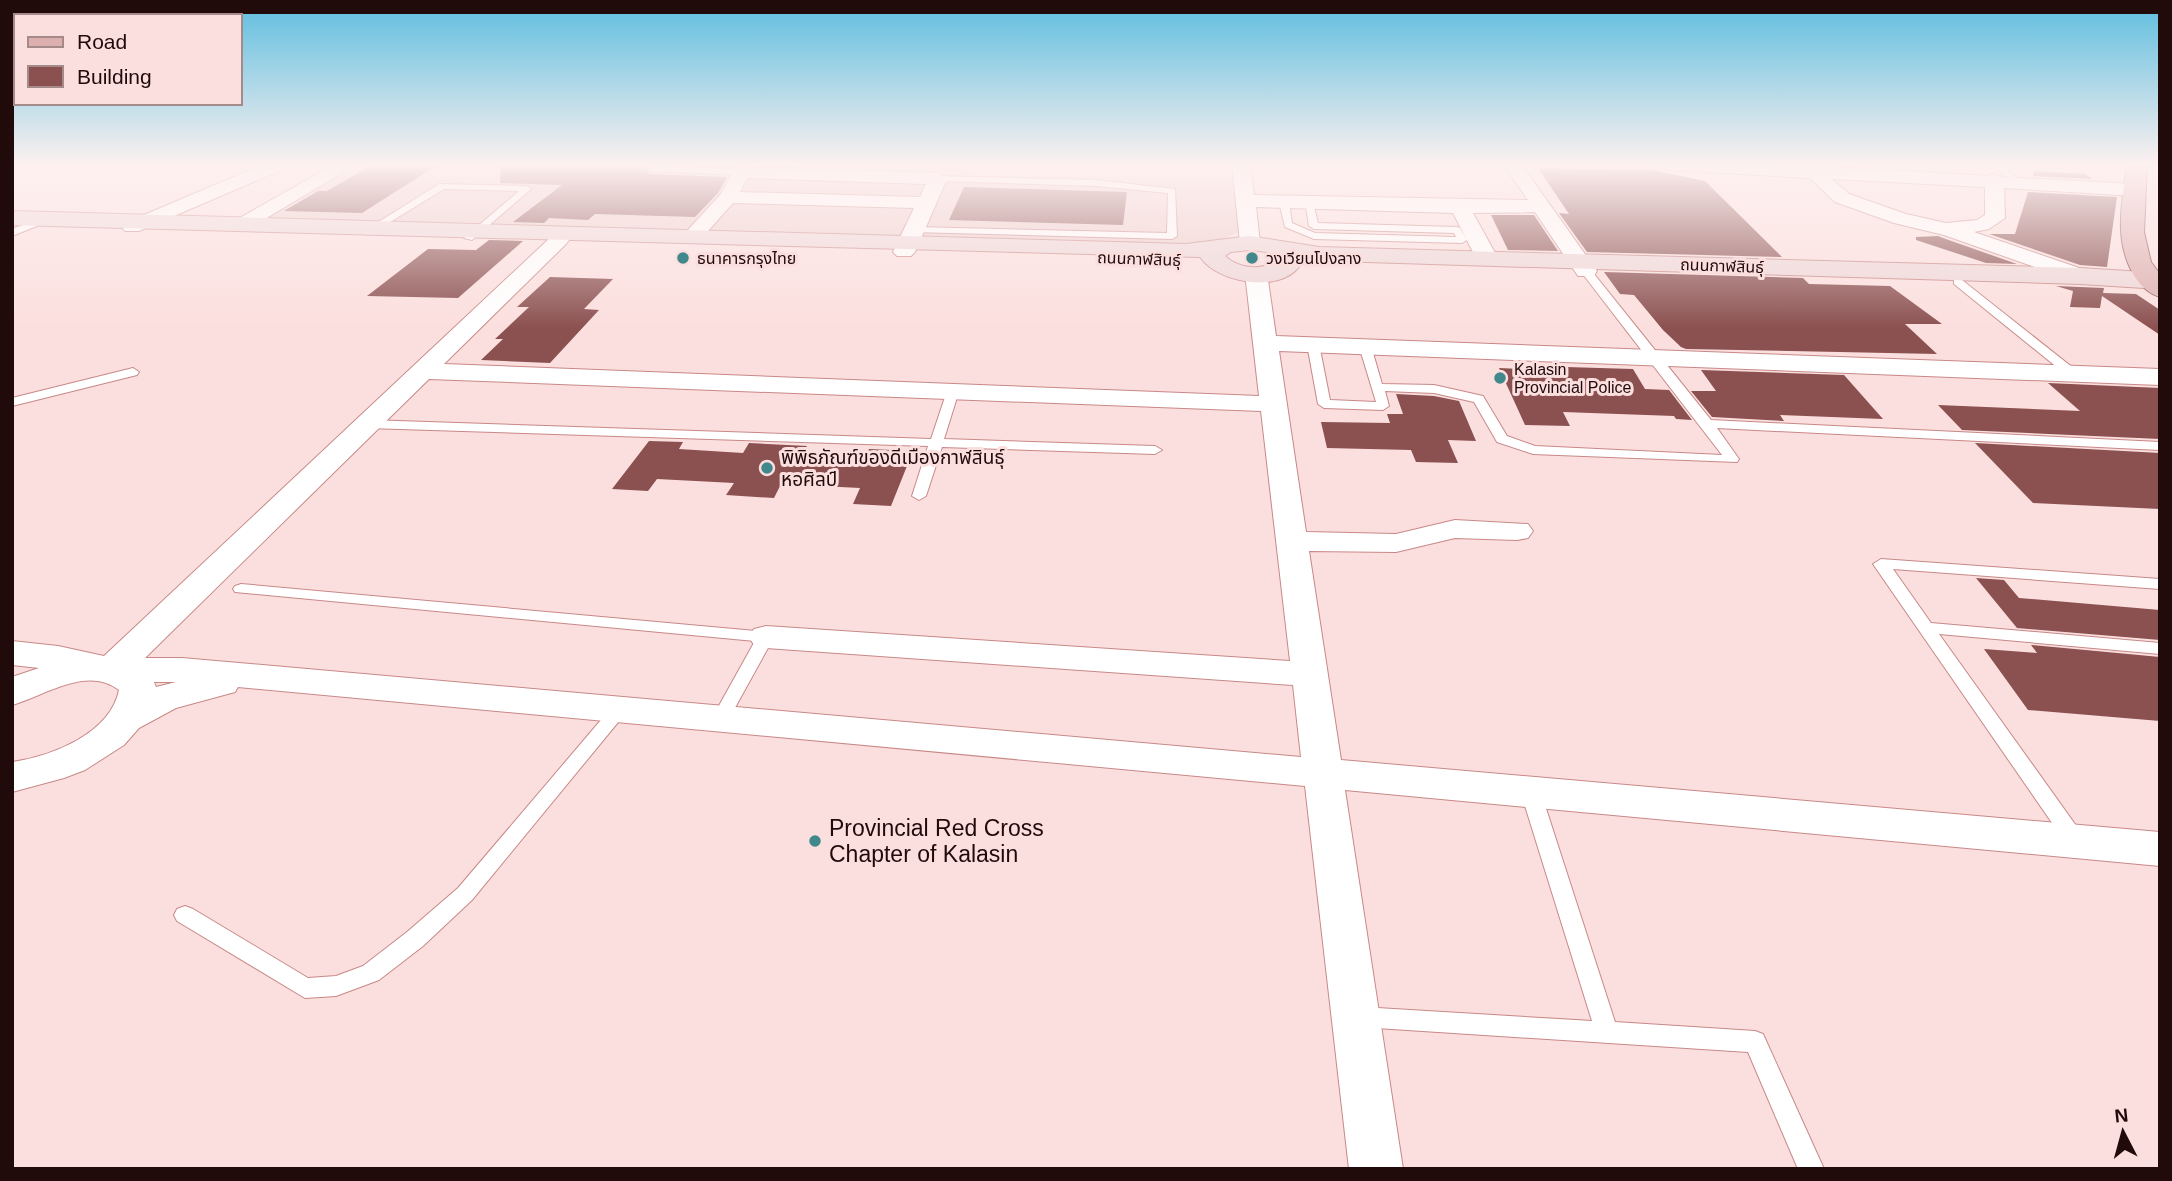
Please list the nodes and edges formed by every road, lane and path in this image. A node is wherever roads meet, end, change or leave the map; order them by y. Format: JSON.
{"nodes":[{"id":1,"x":150,"y":219,"type":"edge"},
{"id":2,"x":252,"y":219,"type":"edge"},
{"id":3,"x":388,"y":219,"type":"edge"},
{"id":4,"x":491,"y":219,"type":"edge"},
{"id":5,"x":708,"y":219,"type":"edge"},
{"id":6,"x":919,"y":219,"type":"edge"},
{"id":7,"x":1172,"y":219,"type":"edge"},
{"id":8,"x":1248,"y":219,"type":"edge"},
{"id":9,"x":1287,"y":219,"type":"edge"},
{"id":10,"x":1312,"y":219,"type":"edge"},
{"id":11,"x":1466,"y":219,"type":"edge"},
{"id":12,"x":1549,"y":219,"type":"edge"},
{"id":13,"x":1902,"y":219,"type":"edge"},
{"id":14,"x":1993,"y":219,"type":"edge"},
{"id":15,"x":2134,"y":219,"type":"edge"},
{"id":16,"x":138,"y":224,"type":"junction"},
{"id":17,"x":243,"y":224,"type":"junction"},
{"id":18,"x":18,"y":225,"type":"edge"},
{"id":19,"x":1946,"y":229,"type":"junction"},
{"id":20,"x":369,"y":231,"type":"junction"},
{"id":21,"x":473,"y":234,"type":"junction"},
{"id":22,"x":693,"y":236,"type":"junction"},
{"id":23,"x":559,"y":240,"type":"junction"},
{"id":24,"x":909,"y":241,"type":"junction"},
{"id":25,"x":1092,"y":241,"type":"junction"},
{"id":26,"x":1250,"y":243,"type":"junction"},
{"id":27,"x":1217,"y":256,"type":"junction"},
{"id":28,"x":1286,"y":258,"type":"junction"},
{"id":29,"x":1488,"y":260,"type":"junction"},
{"id":30,"x":1583,"y":267,"type":"junction"},
{"id":31,"x":1256,"y":274,"type":"junction"},
{"id":32,"x":2080,"y":276,"type":"junction"},
{"id":33,"x":1958,"y":282,"type":"junction"},
{"id":34,"x":2157,"y":285,"type":"edge"},
{"id":35,"x":1265,"y":343,"type":"junction"},
{"id":36,"x":1312,"y":344,"type":"junction"},
{"id":37,"x":1366,"y":346,"type":"junction"},
{"id":38,"x":1657,"y":358,"type":"junction"},
{"id":39,"x":423,"y":371,"type":"junction"},
{"id":40,"x":133,"y":372,"type":"dead end"},
{"id":41,"x":2073,"y":374,"type":"junction"},
{"id":42,"x":2160,"y":377,"type":"edge"},
{"id":43,"x":1377,"y":387,"type":"junction"},
{"id":44,"x":953,"y":391,"type":"junction"},
{"id":45,"x":12,"y":402,"type":"edge"},
{"id":46,"x":1273,"y":404,"type":"junction"},
{"id":47,"x":368,"y":424,"type":"junction"},
{"id":48,"x":1707,"y":424,"type":"junction"},
{"id":49,"x":935,"y":442,"type":"junction"},
{"id":50,"x":2160,"y":446,"type":"edge"},
{"id":51,"x":1155,"y":450,"type":"dead end"},
{"id":52,"x":919,"y":496,"type":"dead end"},
{"id":53,"x":1517,"y":531,"type":"dead end"},
{"id":54,"x":1291,"y":541,"type":"junction"},
{"id":55,"x":2160,"y":584,"type":"edge"},
{"id":56,"x":241,"y":589,"type":"dead end"},
{"id":57,"x":1926,"y":628,"type":"junction"},
{"id":58,"x":766,"y":637,"type":"junction"},
{"id":59,"x":2160,"y":649,"type":"edge"},
{"id":60,"x":12,"y":653,"type":"edge"},
{"id":61,"x":111,"y":670,"type":"junction"},
{"id":62,"x":1308,"y":674,"type":"junction"},
{"id":63,"x":270,"y":680,"type":"junction"},
{"id":64,"x":12,"y":692,"type":"edge"},
{"id":65,"x":618,"y":711,"type":"junction"},
{"id":66,"x":129,"y":718,"type":"junction"},
{"id":67,"x":720,"y":720,"type":"junction"},
{"id":68,"x":51,"y":767,"type":"junction"},
{"id":69,"x":1321,"y":774,"type":"junction"},
{"id":70,"x":12,"y":777,"type":"edge"},
{"id":71,"x":12,"y":786,"type":"edge"},
{"id":72,"x":1531,"y":793,"type":"junction"},
{"id":73,"x":2075,"y":841,"type":"junction"},
{"id":74,"x":2160,"y":849,"type":"edge"},
{"id":75,"x":185,"y":915,"type":"dead end"},
{"id":76,"x":1355,"y":1017,"type":"junction"},
{"id":77,"x":1607,"y":1032,"type":"junction"},
{"id":78,"x":1376,"y":1169,"type":"edge"},
{"id":79,"x":1811,"y":1169,"type":"edge"}],
"edges":[{"from":1,"to":16,"type":"street"},
{"from":2,"to":17,"type":"street"},
{"from":3,"to":20,"type":"lane"},
{"from":4,"to":21,"type":"lane"},
{"from":5,"to":22,"type":"street"},
{"from":6,"to":24,"type":"street"},
{"from":7,"to":25,"type":"lane"},
{"from":8,"to":26,"type":"street"},
{"from":9,"to":10,"type":"lane"},
{"from":11,"to":29,"type":"street"},
{"from":12,"to":30,"type":"street"},
{"from":13,"to":19,"type":"street"},
{"from":14,"to":19,"type":"street"},
{"from":15,"to":34,"type":"main road"},
{"from":16,"to":17,"type":"main road","name":"ถนนกาฬสินธุ์"},
{"from":16,"to":18,"type":"main road","name":"ถนนกาฬสินธุ์"},
{"from":16,"to":20,"type":"main road","name":"ถนนกาฬสินธุ์"},
{"from":17,"to":20,"type":"main road","name":"ถนนกาฬสินธุ์"},
{"from":19,"to":32,"type":"street"},
{"from":20,"to":21,"type":"main road","name":"ถนนกาฬสินธุ์"},
{"from":21,"to":22,"type":"main road","name":"ถนนกาฬสินธุ์"},
{"from":21,"to":23,"type":"main road","name":"ถนนกาฬสินธุ์"},
{"from":22,"to":24,"type":"main road","name":"ถนนกาฬสินธุ์"},
{"from":23,"to":24,"type":"main road","name":"ถนนกาฬสินธุ์"},
{"from":23,"to":39,"type":"street"},
{"from":24,"to":25,"type":"main road","name":"ถนนกาฬสินธุ์"},
{"from":24,"to":27,"type":"main road","name":"ถนนกาฬสินธุ์"},
{"from":25,"to":27,"type":"main road","name":"ถนนกาฬสินธุ์"},
{"from":26,"to":27,"type":"main road"},
{"from":26,"to":28,"type":"main road"},
{"from":27,"to":31,"type":"main road"},
{"from":28,"to":29,"type":"main road","name":"ถนนกาฬสินธุ์"},
{"from":28,"to":30,"type":"main road","name":"ถนนกาฬสินธุ์"},
{"from":28,"to":31,"type":"main road"},
{"from":29,"to":30,"type":"main road","name":"ถนนกาฬสินธุ์"},
{"from":30,"to":32,"type":"main road","name":"ถนนกาฬสินธุ์"},
{"from":30,"to":33,"type":"main road","name":"ถนนกาฬสินธุ์"},
{"from":30,"to":38,"type":"lane"},
{"from":31,"to":35,"type":"street"},
{"from":32,"to":34,"type":"main road","name":"ถนนกาฬสินธุ์"},
{"from":33,"to":34,"type":"main road","name":"ถนนกาฬสินธุ์"},
{"from":33,"to":41,"type":"lane"},
{"from":35,"to":36,"type":"street"},
{"from":35,"to":46,"type":"street"},
{"from":36,"to":37,"type":"street"},
{"from":36,"to":43,"type":"lane"},
{"from":37,"to":38,"type":"street"},
{"from":37,"to":43,"type":"lane"},
{"from":38,"to":41,"type":"street"},
{"from":38,"to":48,"type":"lane"},
{"from":39,"to":44,"type":"street"},
{"from":39,"to":47,"type":"street"},
{"from":40,"to":45,"type":"lane"},
{"from":41,"to":42,"type":"street"},
{"from":43,"to":48,"type":"lane"},
{"from":44,"to":46,"type":"street"},
{"from":44,"to":49,"type":"lane"},
{"from":46,"to":54,"type":"street"},
{"from":47,"to":49,"type":"lane"},
{"from":47,"to":61,"type":"street"},
{"from":48,"to":50,"type":"lane"},
{"from":49,"to":51,"type":"lane"},
{"from":49,"to":52,"type":"lane"},
{"from":53,"to":54,"type":"street"},
{"from":54,"to":62,"type":"street"},
{"from":55,"to":57,"type":"lane"},
{"from":56,"to":58,"type":"lane"},
{"from":57,"to":59,"type":"lane"},
{"from":57,"to":73,"type":"lane"},
{"from":58,"to":62,"type":"street"},
{"from":58,"to":67,"type":"lane"},
{"from":60,"to":61,"type":"street"},
{"from":61,"to":63,"type":"street"},
{"from":61,"to":64,"type":"street"},
{"from":61,"to":66,"type":"street"},
{"from":62,"to":69,"type":"street"},
{"from":63,"to":65,"type":"street"},
{"from":63,"to":66,"type":"street"},
{"from":65,"to":67,"type":"street"},
{"from":65,"to":75,"type":"lane"},
{"from":66,"to":68,"type":"street"},
{"from":67,"to":69,"type":"street"},
{"from":68,"to":70,"type":"street"},
{"from":68,"to":71,"type":"street"},
{"from":69,"to":72,"type":"street"},
{"from":69,"to":76,"type":"street"},
{"from":72,"to":73,"type":"street"},
{"from":72,"to":77,"type":"lane"},
{"from":73,"to":74,"type":"street"},
{"from":76,"to":77,"type":"lane"},
{"from":76,"to":78,"type":"street"},
{"from":77,"to":79,"type":"lane"}]}
